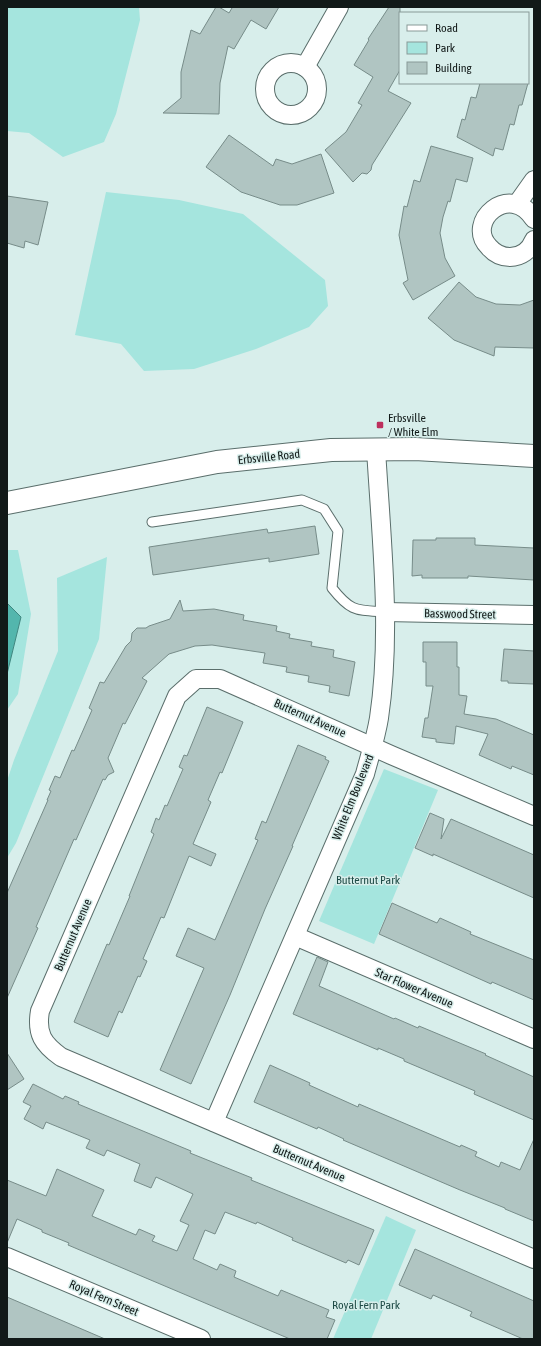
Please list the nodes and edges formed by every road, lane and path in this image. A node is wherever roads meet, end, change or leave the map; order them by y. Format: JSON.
{"nodes":[{"id":1,"x":339,"y":7,"type":"edge"},
{"id":2,"x":305,"y":67,"type":"dead end"},
{"id":3,"x":534,"y":180,"type":"edge"},
{"id":4,"x":517,"y":204,"type":"junction"},
{"id":5,"x":534,"y":219,"type":"edge"},
{"id":6,"x":534,"y":240,"type":"edge"},
{"id":7,"x":376,"y":449,"type":"junction"},
{"id":8,"x":534,"y":456,"type":"edge"},
{"id":9,"x":7,"y":503,"type":"edge"},
{"id":10,"x":152,"y":522,"type":"dead end"},
{"id":11,"x":385,"y":612,"type":"junction"},
{"id":12,"x":534,"y":615,"type":"edge"},
{"id":13,"x":373,"y":746,"type":"junction"},
{"id":14,"x":534,"y":816,"type":"edge"},
{"id":15,"x":295,"y":936,"type":"junction"},
{"id":16,"x":534,"y":1039,"type":"edge"},
{"id":17,"x":214,"y":1122,"type":"junction"},
{"id":18,"x":7,"y":1257,"type":"edge"},
{"id":19,"x":534,"y":1259,"type":"edge"},
{"id":20,"x":201,"y":1339,"type":"edge"}],
"edges":[{"from":1,"to":2,"type":"street"},
{"from":3,"to":4,"type":"street"},
{"from":4,"to":5,"type":"street"},
{"from":4,"to":6,"type":"street"},
{"from":7,"to":8,"type":"main road","name":"Erbsville Road"},
{"from":7,"to":9,"type":"main road","name":"Erbsville Road"},
{"from":7,"to":11,"type":"street","name":"White Elm Boulevard"},
{"from":10,"to":11,"type":"lane"},
{"from":11,"to":12,"type":"street","name":"Basswood Street"},
{"from":11,"to":13,"type":"street","name":"White Elm Boulevard"},
{"from":13,"to":14,"type":"street","name":"Butternut Avenue"},
{"from":13,"to":15,"type":"street","name":"White Elm Boulevard"},
{"from":13,"to":17,"type":"street","name":"Butternut Avenue"},
{"from":15,"to":16,"type":"street","name":"Star Flower Avenue"},
{"from":15,"to":17,"type":"street","name":"White Elm Boulevard"},
{"from":17,"to":19,"type":"street","name":"Butternut Avenue"},
{"from":18,"to":20,"type":"street","name":"Royal Fern Street"}]}
